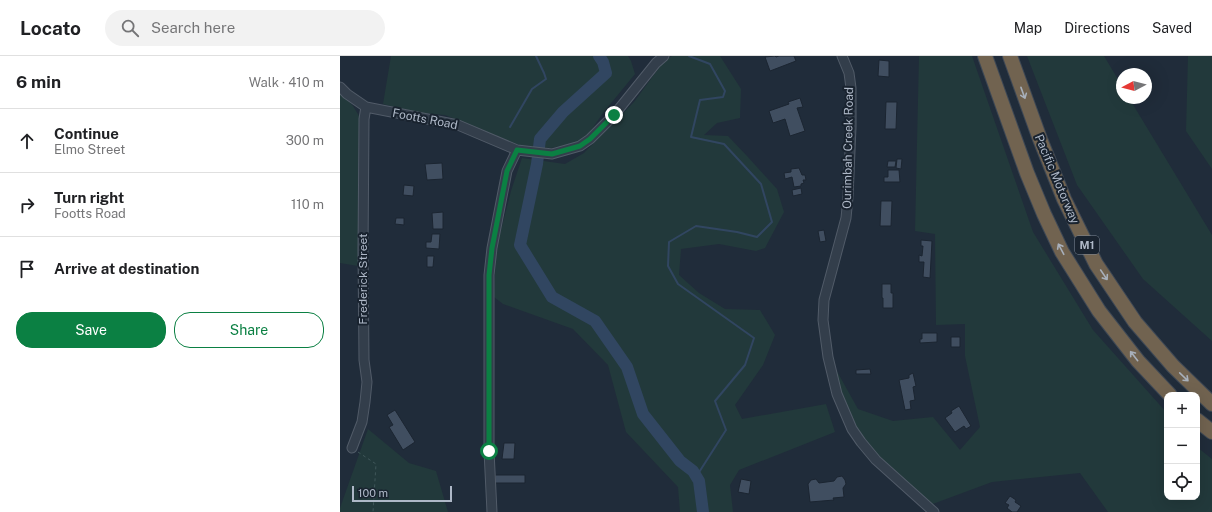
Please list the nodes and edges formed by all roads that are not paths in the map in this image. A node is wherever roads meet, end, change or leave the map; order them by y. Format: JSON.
{"nodes":[{"id":1,"x":664,"y":56,"type":"edge"},
{"id":2,"x":842,"y":56,"type":"edge"},
{"id":3,"x":985,"y":56,"type":"edge"},
{"id":4,"x":1010,"y":56,"type":"edge"},
{"id":5,"x":340,"y":87,"type":"edge"},
{"id":6,"x":366,"y":107,"type":"junction"},
{"id":7,"x":520,"y":150,"type":"junction"},
{"id":8,"x":1167,"y":392,"type":"edge"},
{"id":9,"x":1212,"y":404,"type":"edge"},
{"id":10,"x":1200,"y":422,"type":"edge"},
{"id":11,"x":1212,"y":432,"type":"edge"},
{"id":12,"x":352,"y":448,"type":"road end"},
{"id":13,"x":492,"y":512,"type":"edge"},
{"id":14,"x":934,"y":512,"type":"edge"}],
"edges":[{"from":1,"to":7,"type":"street","name":"Footts Road"},
{"from":2,"to":14,"type":"street","name":"Ourimbah Creek Road"},
{"from":8,"to":3,"type":"highway","name":"Pacific Motorway","number":"M1","one_way":true},
{"from":4,"to":9,"type":"highway","name":"Pacific Motorway","number":"M1","one_way":true},
{"from":5,"to":6,"type":"street","name":"Footts Road"},
{"from":6,"to":7,"type":"street","name":"Footts Road"},
{"from":6,"to":12,"type":"street","name":"Frederick Street"},
{"from":7,"to":13,"type":"street"},
{"from":10,"to":11,"type":"highway"}]}
